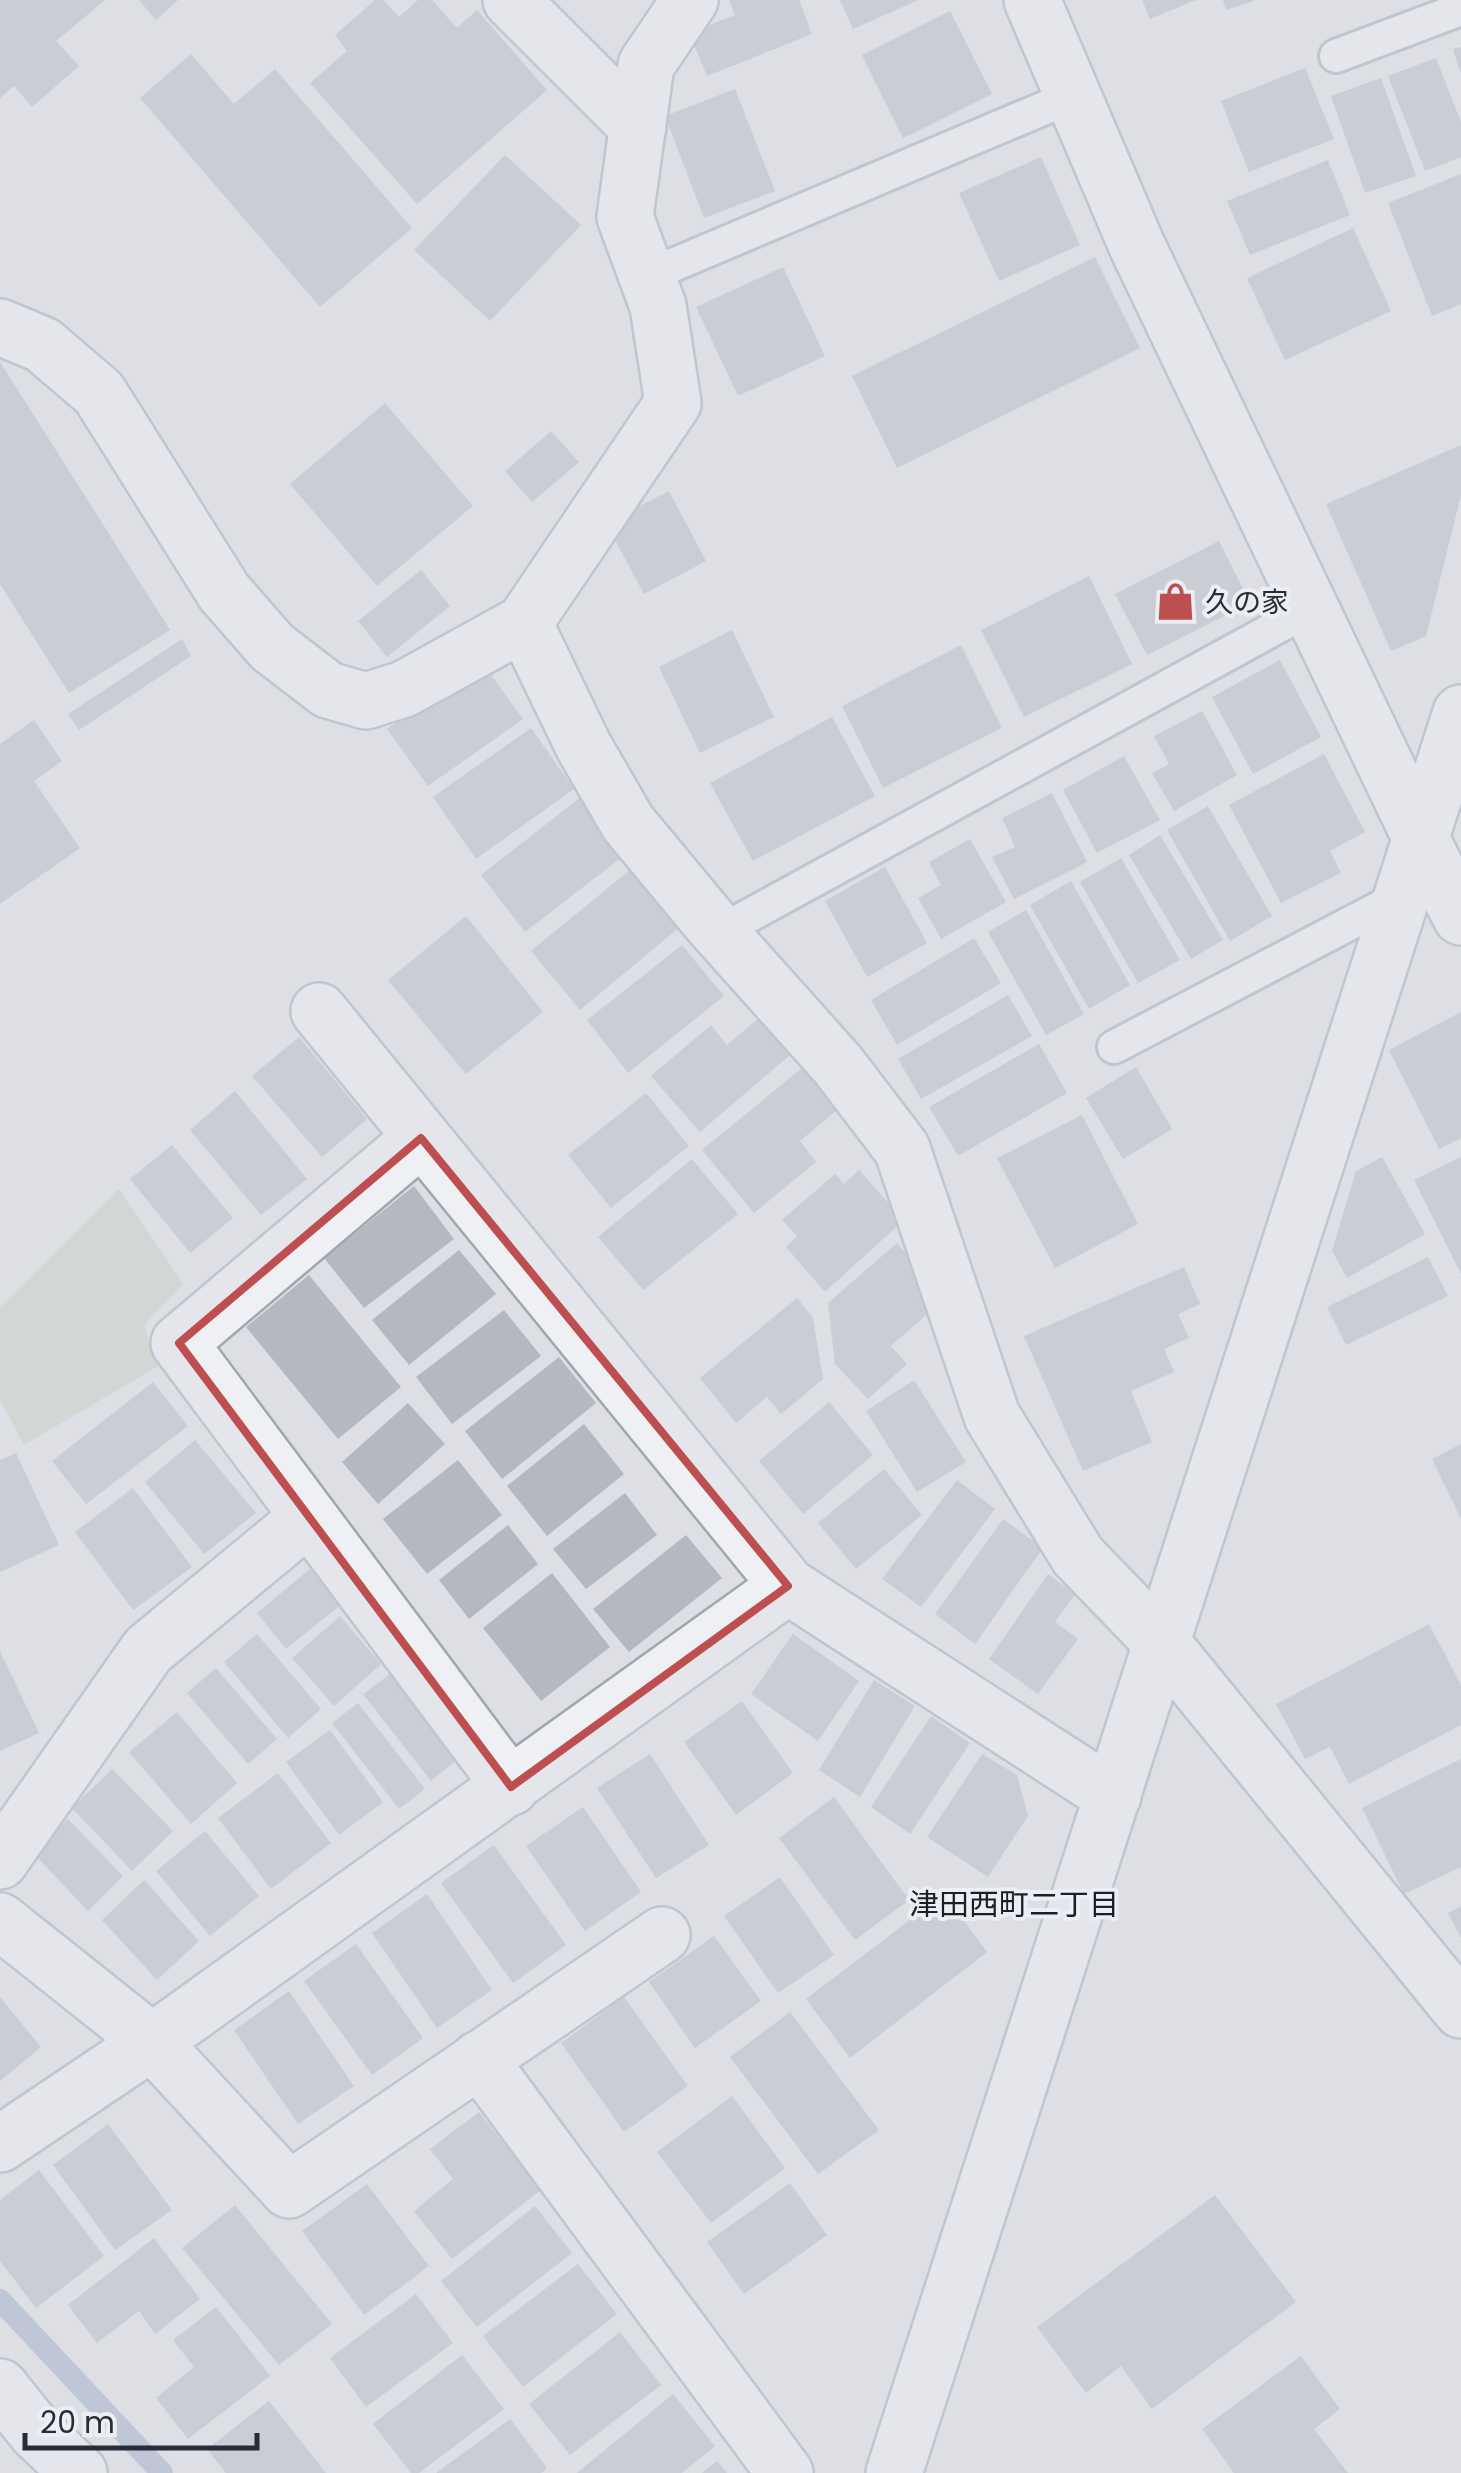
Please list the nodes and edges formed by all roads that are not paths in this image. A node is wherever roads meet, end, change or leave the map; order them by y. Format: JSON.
{"nodes":[{"id":1,"x":512,"y":0,"type":"edge"},
{"id":2,"x":690,"y":0,"type":"edge"},
{"id":3,"x":1032,"y":0,"type":"edge"},
{"id":4,"x":1461,"y":9,"type":"edge"},
{"id":5,"x":1336,"y":56,"type":"dead end"},
{"id":6,"x":1073,"y":96,"type":"junction"},
{"id":7,"x":638,"y":127,"type":"junction"},
{"id":8,"x":647,"y":276,"type":"junction"},
{"id":9,"x":0,"y":328,"type":"edge"},
{"id":10,"x":1310,"y":609,"type":"junction"},
{"id":11,"x":524,"y":622,"type":"junction"},
{"id":12,"x":1461,"y":712,"type":"edge"},
{"id":13,"x":1422,"y":841,"type":"junction"},
{"id":14,"x":1404,"y":895,"type":"junction"},
{"id":15,"x":1461,"y":917,"type":"edge"},
{"id":16,"x":719,"y":932,"type":"junction"},
{"id":17,"x":319,"y":1012,"type":"dead end"},
{"id":18,"x":1114,"y":1047,"type":"dead end"},
{"id":19,"x":420,"y":1138,"type":"junction"},
{"id":20,"x":309,"y":1517,"type":"junction"},
{"id":21,"x":788,"y":1586,"type":"junction"},
{"id":22,"x":1162,"y":1643,"type":"junction"},
{"id":23,"x":511,"y":1787,"type":"junction"},
{"id":24,"x":1112,"y":1796,"type":"junction"},
{"id":25,"x":0,"y":1861,"type":"edge"},
{"id":26,"x":0,"y":1922,"type":"edge"},
{"id":27,"x":662,"y":1935,"type":"dead end"},
{"id":28,"x":1461,"y":2010,"type":"edge"},
{"id":29,"x":152,"y":2042,"type":"junction"},
{"id":30,"x":479,"y":2059,"type":"junction"},
{"id":31,"x":0,"y":2144,"type":"edge"},
{"id":32,"x":0,"y":2387,"type":"edge"},
{"id":33,"x":79,"y":2473,"type":"edge"},
{"id":34,"x":784,"y":2473,"type":"edge"},
{"id":35,"x":894,"y":2473,"type":"edge"}],
"edges":[{"from":1,"to":7,"type":"street"},
{"from":2,"to":7,"type":"street"},
{"from":3,"to":6,"type":"street"},
{"from":4,"to":5,"type":"lane"},
{"from":6,"to":8,"type":"lane"},
{"from":6,"to":10,"type":"street"},
{"from":7,"to":8,"type":"street"},
{"from":8,"to":11,"type":"street"},
{"from":9,"to":11,"type":"street"},
{"from":10,"to":13,"type":"street"},
{"from":10,"to":16,"type":"lane"},
{"from":11,"to":16,"type":"street"},
{"from":12,"to":13,"type":"street"},
{"from":13,"to":14,"type":"street"},
{"from":13,"to":15,"type":"street"},
{"from":14,"to":18,"type":"lane"},
{"from":14,"to":22,"type":"street"},
{"from":16,"to":22,"type":"street"},
{"from":17,"to":19,"type":"street"},
{"from":19,"to":20,"type":"street"},
{"from":19,"to":21,"type":"street"},
{"from":20,"to":23,"type":"street"},
{"from":20,"to":25,"type":"street"},
{"from":21,"to":23,"type":"street"},
{"from":21,"to":24,"type":"street"},
{"from":22,"to":24,"type":"street"},
{"from":22,"to":28,"type":"street"},
{"from":23,"to":29,"type":"street"},
{"from":24,"to":35,"type":"street"},
{"from":26,"to":29,"type":"street"},
{"from":27,"to":30,"type":"street"},
{"from":29,"to":30,"type":"street"},
{"from":29,"to":31,"type":"street"},
{"from":30,"to":34,"type":"street"},
{"from":32,"to":33,"type":"street"}]}
